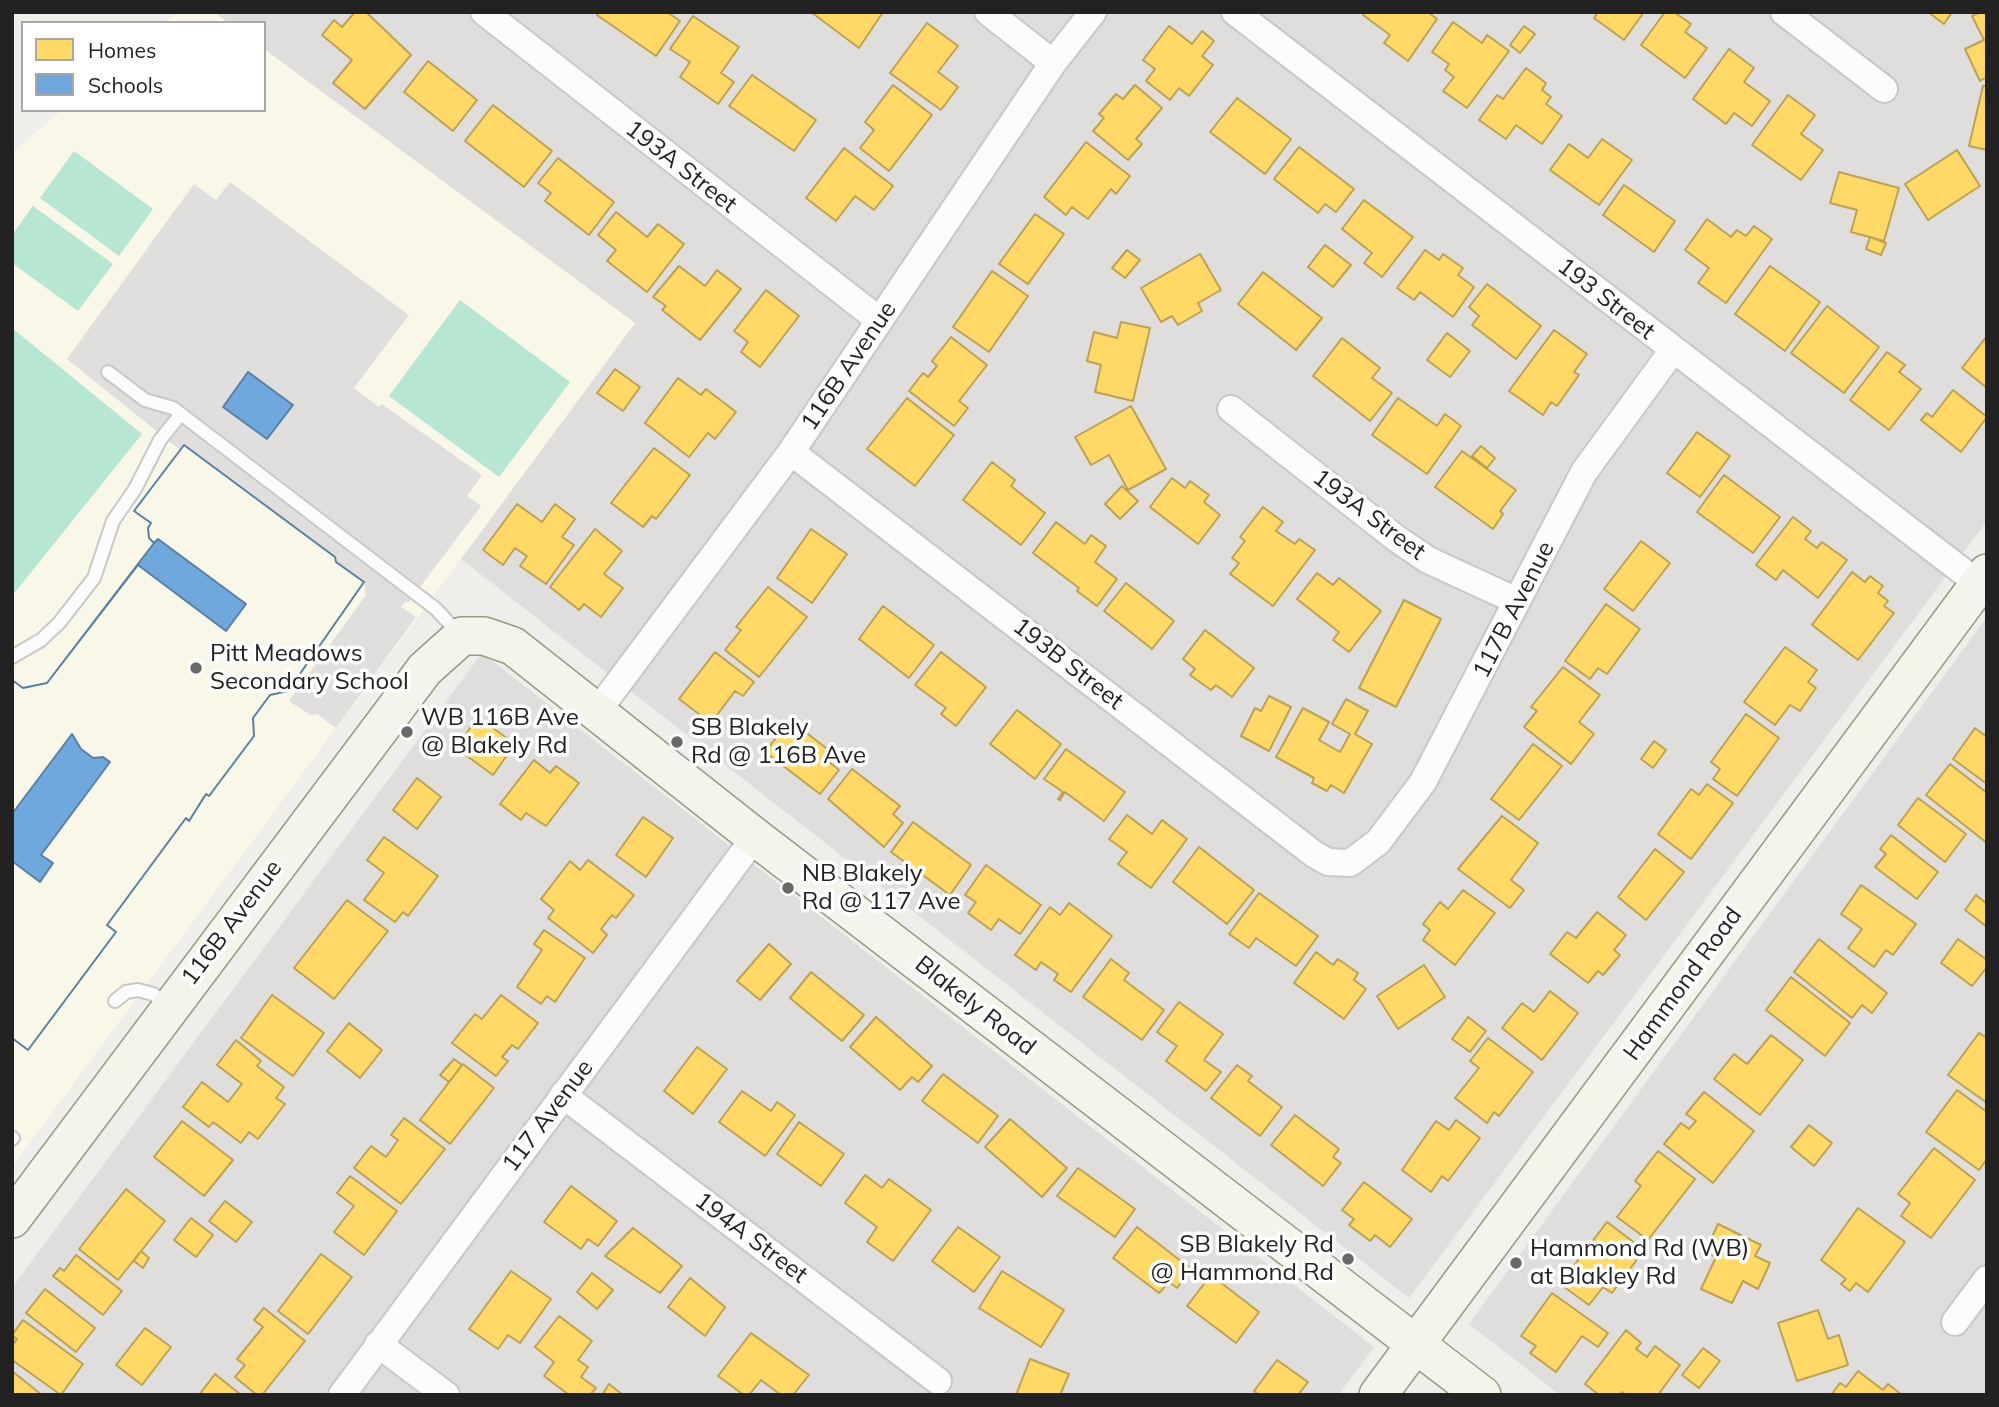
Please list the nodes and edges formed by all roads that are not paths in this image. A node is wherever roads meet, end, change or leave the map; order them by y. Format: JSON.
{"nodes":[{"id":1,"x":484,"y":12,"type":"edge"},
{"id":2,"x":988,"y":12,"type":"edge"},
{"id":3,"x":1093,"y":12,"type":"edge"},
{"id":4,"x":1234,"y":12,"type":"edge"},
{"id":5,"x":1784,"y":12,"type":"edge"},
{"id":6,"x":1053,"y":62,"type":"junction"},
{"id":7,"x":1884,"y":89,"type":"dead end"},
{"id":8,"x":879,"y":320,"type":"junction"},
{"id":9,"x":1673,"y":350,"type":"junction"},
{"id":10,"x":108,"y":372,"type":"dead end"},
{"id":11,"x":1231,"y":410,"type":"dead end"},
{"id":12,"x":177,"y":411,"type":"junction"},
{"id":13,"x":791,"y":452,"type":"junction"},
{"id":14,"x":1983,"y":579,"type":"edge"},
{"id":15,"x":1517,"y":601,"type":"junction"},
{"id":16,"x":462,"y":636,"type":"junction"},
{"id":17,"x":12,"y":657,"type":"edge"},
{"id":18,"x":596,"y":713,"type":"junction"},
{"id":19,"x":755,"y":837,"type":"junction"},
{"id":20,"x":1350,"y":863,"type":"joint"},
{"id":21,"x":115,"y":1000,"type":"dead end"},
{"id":22,"x":170,"y":1006,"type":"junction"},
{"id":23,"x":563,"y":1095,"type":"junction"},
{"id":24,"x":22,"y":1200,"type":"edge"},
{"id":25,"x":1987,"y":1279,"type":"edge"},
{"id":26,"x":1955,"y":1322,"type":"dead end"},
{"id":27,"x":379,"y":1344,"type":"junction"},
{"id":28,"x":1416,"y":1345,"type":"junction"},
{"id":29,"x":938,"y":1381,"type":"dead end"},
{"id":30,"x":342,"y":1395,"type":"edge"},
{"id":31,"x":446,"y":1395,"type":"edge"},
{"id":32,"x":1378,"y":1395,"type":"edge"},
{"id":33,"x":1482,"y":1395,"type":"edge"}],
"edges":[{"from":1,"to":8,"type":"street","name":"193A Street"},
{"from":2,"to":6,"type":"street"},
{"from":3,"to":6,"type":"street","name":"116B Avenue"},
{"from":4,"to":9,"type":"street","name":"193 Street"},
{"from":5,"to":7,"type":"street"},
{"from":6,"to":8,"type":"street","name":"116B Avenue"},
{"from":8,"to":13,"type":"street","name":"116B Avenue"},
{"from":9,"to":14,"type":"street","name":"193 Street"},
{"from":9,"to":15,"type":"street","name":"117B Avenue"},
{"from":10,"to":12,"type":"lane"},
{"from":11,"to":15,"type":"street","name":"193A Street"},
{"from":12,"to":16,"type":"lane"},
{"from":12,"to":17,"type":"lane"},
{"from":13,"to":18,"type":"street","name":"116B Avenue"},
{"from":13,"to":20,"type":"street","name":"193B Street"},
{"from":14,"to":28,"type":"street","name":"Hammond Road"},
{"from":15,"to":20,"type":"street","name":"117B Avenue"},
{"from":16,"to":18,"type":"street","name":"Blakely Road"},
{"from":16,"to":22,"type":"street","name":"116B Avenue"},
{"from":18,"to":19,"type":"street","name":"Blakely Road"},
{"from":19,"to":23,"type":"street","name":"117 Avenue"},
{"from":19,"to":28,"type":"street","name":"Blakely Road"},
{"from":21,"to":22,"type":"lane"},
{"from":22,"to":24,"type":"street","name":"116B Avenue"},
{"from":23,"to":27,"type":"street","name":"117 Avenue"},
{"from":23,"to":29,"type":"street","name":"194A Street"},
{"from":25,"to":26,"type":"street"},
{"from":27,"to":30,"type":"street","name":"117 Avenue"},
{"from":27,"to":31,"type":"street"},
{"from":28,"to":32,"type":"street","name":"Hammond Road"},
{"from":28,"to":33,"type":"street","name":"Blakely Road"}]}
